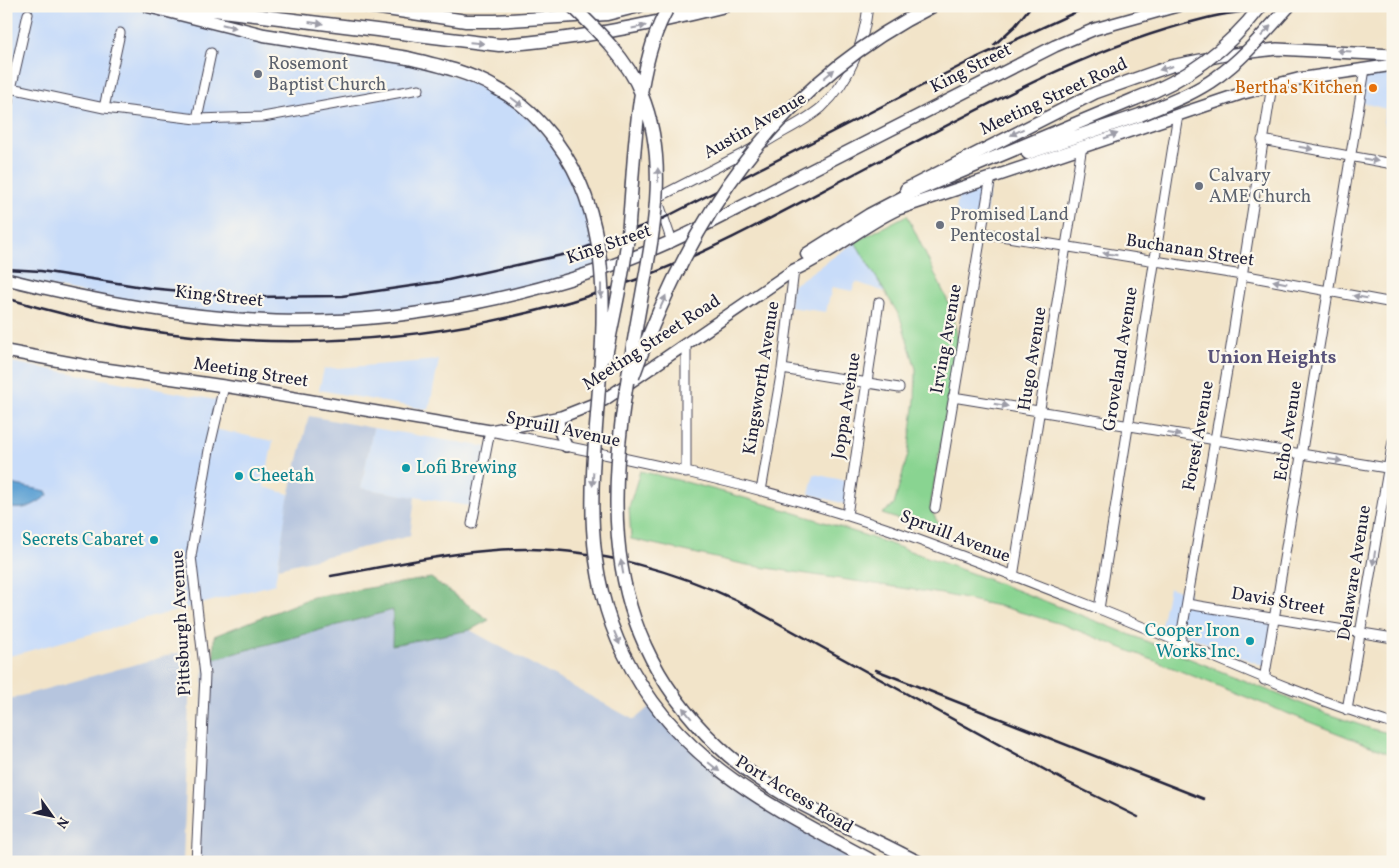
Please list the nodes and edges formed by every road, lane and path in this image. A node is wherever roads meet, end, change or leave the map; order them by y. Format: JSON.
{"nodes":[{"id":1,"x":148,"y":6,"type":"edge"},
{"id":2,"x":181,"y":6,"type":"edge"},
{"id":3,"x":367,"y":6,"type":"edge"},
{"id":4,"x":572,"y":6,"type":"edge"},
{"id":5,"x":639,"y":6,"type":"edge"},
{"id":6,"x":669,"y":6,"type":"edge"},
{"id":7,"x":725,"y":6,"type":"edge"},
{"id":8,"x":868,"y":6,"type":"edge"},
{"id":9,"x":932,"y":6,"type":"edge"},
{"id":10,"x":1177,"y":6,"type":"edge"},
{"id":11,"x":1261,"y":6,"type":"edge"},
{"id":12,"x":1289,"y":6,"type":"edge"},
{"id":13,"x":28,"y":14,"type":"dead end"},
{"id":14,"x":120,"y":33,"type":"dead end"},
{"id":15,"x":211,"y":53,"type":"dead end"},
{"id":16,"x":1393,"y":55,"type":"edge"},
{"id":17,"x":1393,"y":65,"type":"edge"},
{"id":18,"x":1365,"y":69,"type":"junction"},
{"id":19,"x":1272,"y":85,"type":"junction"},
{"id":20,"x":8,"y":88,"type":"edge"},
{"id":21,"x":419,"y":89,"type":"dead end"},
{"id":22,"x":104,"y":108,"type":"junction"},
{"id":23,"x":6,"y":111,"type":"edge"},
{"id":24,"x":1178,"y":114,"type":"junction"},
{"id":25,"x":197,"y":119,"type":"junction"},
{"id":26,"x":1262,"y":140,"type":"junction"},
{"id":27,"x":1082,"y":146,"type":"junction"},
{"id":28,"x":1350,"y":156,"type":"junction"},
{"id":29,"x":1393,"y":164,"type":"edge"},
{"id":30,"x":991,"y":176,"type":"junction"},
{"id":31,"x":983,"y":233,"type":"junction"},
{"id":32,"x":851,"y":234,"type":"junction"},
{"id":33,"x":672,"y":242,"type":"junction"},
{"id":34,"x":1067,"y":247,"type":"junction"},
{"id":35,"x":807,"y":254,"type":"junction"},
{"id":36,"x":1154,"y":261,"type":"junction"},
{"id":37,"x":794,"y":270,"type":"junction"},
{"id":38,"x":1242,"y":275,"type":"junction"},
{"id":39,"x":6,"y":279,"type":"edge"},
{"id":40,"x":1328,"y":291,"type":"junction"},
{"id":41,"x":879,"y":302,"type":"dead end"},
{"id":42,"x":1393,"y":303,"type":"edge"},
{"id":43,"x":686,"y":344,"type":"junction"},
{"id":44,"x":6,"y":351,"type":"edge"},
{"id":45,"x":782,"y":369,"type":"junction"},
{"id":46,"x":868,"y":383,"type":"junction"},
{"id":47,"x":224,"y":386,"type":"junction"},
{"id":48,"x":899,"y":388,"type":"dead end"},
{"id":49,"x":599,"y":395,"type":"junction"},
{"id":50,"x":953,"y":397,"type":"junction"},
{"id":51,"x":622,"y":413,"type":"junction"},
{"id":52,"x":1041,"y":413,"type":"junction"},
{"id":53,"x":558,"y":418,"type":"junction"},
{"id":54,"x":1126,"y":426,"type":"junction"},
{"id":55,"x":490,"y":432,"type":"junction"},
{"id":56,"x":1215,"y":441,"type":"junction"},
{"id":57,"x":1393,"y":441,"type":"edge"},
{"id":58,"x":566,"y":446,"type":"junction"},
{"id":59,"x":1302,"y":455,"type":"junction"},
{"id":60,"x":1391,"y":469,"type":"edge"},
{"id":61,"x":686,"y":472,"type":"junction"},
{"id":62,"x":761,"y":492,"type":"junction"},
{"id":63,"x":936,"y":508,"type":"dead end"},
{"id":64,"x":847,"y":515,"type":"junction"},
{"id":65,"x":472,"y":524,"type":"dead end"},
{"id":66,"x":1013,"y":577,"type":"junction"},
{"id":67,"x":1187,"y":604,"type":"junction"},
{"id":68,"x":1099,"y":609,"type":"junction"},
{"id":69,"x":1274,"y":618,"type":"junction"},
{"id":70,"x":1362,"y":633,"type":"junction"},
{"id":71,"x":1393,"y":638,"type":"edge"},
{"id":72,"x":1180,"y":643,"type":"junction"},
{"id":73,"x":1264,"y":680,"type":"junction"},
{"id":74,"x":1347,"y":710,"type":"junction"},
{"id":75,"x":1393,"y":724,"type":"edge"},
{"id":76,"x":196,"y":862,"type":"edge"},
{"id":77,"x":874,"y":862,"type":"edge"},
{"id":78,"x":918,"y":862,"type":"edge"}],
"edges":[{"from":1,"to":49,"type":"highway","one_way":true,"bridge":true},
{"from":2,"to":7,"type":"highway","one_way":true},
{"from":3,"to":5,"type":"highway"},
{"from":51,"to":4,"type":"highway","one_way":true,"bridge":true},
{"from":6,"to":49,"type":"highway","bridge":true},
{"from":8,"to":33,"type":"street","name":"Austin Avenue"},
{"from":51,"to":9,"type":"highway","one_way":true,"bridge":true},
{"from":10,"to":33,"type":"main road","name":"King Street"},
{"from":11,"to":35,"type":"highway","bridge":true},
{"from":32,"to":12,"type":"highway","one_way":true,"bridge":true},
{"from":13,"to":20,"type":"street"},
{"from":14,"to":22,"type":"street"},
{"from":15,"to":25,"type":"street"},
{"from":16,"to":35,"type":"main road","name":"Meeting Street Road","one_way":true},
{"from":17,"to":18,"type":"main road","name":"Meeting Street Road"},
{"from":18,"to":19,"type":"main road","name":"Meeting Street Road"},
{"from":18,"to":28,"type":"street","name":"Echo Avenue"},
{"from":19,"to":24,"type":"main road","name":"Meeting Street Road"},
{"from":19,"to":26,"type":"street","name":"Forest Avenue"},
{"from":20,"to":22,"type":"street"},
{"from":20,"to":23,"type":"street"},
{"from":21,"to":25,"type":"street"},
{"from":22,"to":25,"type":"street"},
{"from":27,"to":24,"type":"main road","name":"Meeting Street Road","one_way":true},
{"from":24,"to":36,"type":"street","name":"Groveland Avenue"},
{"from":26,"to":28,"type":"street","one_way":true},
{"from":26,"to":38,"type":"street","name":"Forest Avenue"},
{"from":27,"to":30,"type":"main road","name":"Meeting Street Road"},
{"from":27,"to":34,"type":"street","name":"Hugo Avenue"},
{"from":28,"to":29,"type":"street","one_way":true},
{"from":28,"to":40,"type":"street","name":"Echo Avenue"},
{"from":30,"to":31,"type":"street","name":"Irving Avenue"},
{"from":30,"to":32,"type":"main road","name":"Meeting Street Road"},
{"from":31,"to":34,"type":"street","name":"Buchanan Street"},
{"from":31,"to":50,"type":"street","name":"Irving Avenue"},
{"from":32,"to":37,"type":"main road","name":"Meeting Street Road"},
{"from":33,"to":39,"type":"main road","name":"King Street"},
{"from":36,"to":34,"type":"street","name":"Buchanan Street","one_way":true},
{"from":34,"to":52,"type":"street","name":"Hugo Avenue"},
{"from":35,"to":37,"type":"main road","name":"Meeting Street Road"},
{"from":36,"to":38,"type":"street","name":"Buchanan Street"},
{"from":36,"to":54,"type":"street","name":"Groveland Avenue"},
{"from":37,"to":43,"type":"main road","name":"Meeting Street Road"},
{"from":37,"to":45,"type":"street","name":"Kingsworth Avenue"},
{"from":40,"to":38,"type":"street","name":"Buchanan Street","one_way":true},
{"from":38,"to":56,"type":"street","name":"Forest Avenue"},
{"from":42,"to":40,"type":"street","name":"Buchanan Street","one_way":true},
{"from":40,"to":59,"type":"street","name":"Echo Avenue"},
{"from":41,"to":46,"type":"street","name":"Joppa Avenue"},
{"from":43,"to":53,"type":"main road","name":"Meeting Street Road"},
{"from":43,"to":61,"type":"street"},
{"from":44,"to":47,"type":"main road","name":"Meeting Street"},
{"from":45,"to":46,"type":"street"},
{"from":45,"to":62,"type":"street","name":"Kingsworth Avenue"},
{"from":46,"to":48,"type":"street"},
{"from":46,"to":64,"type":"street","name":"Joppa Avenue"},
{"from":47,"to":55,"type":"main road","name":"Meeting Street"},
{"from":47,"to":76,"type":"street","name":"Pittsburgh Avenue"},
{"from":49,"to":77,"type":"highway","name":"Port Access Road","one_way":true,"bridge":true},
{"from":50,"to":52,"type":"street","one_way":true},
{"from":50,"to":63,"type":"street","name":"Irving Avenue"},
{"from":78,"to":51,"type":"highway","name":"Port Access Road","one_way":true,"bridge":true},
{"from":52,"to":54,"type":"street"},
{"from":52,"to":66,"type":"street","name":"Hugo Avenue"},
{"from":53,"to":55,"type":"main road","name":"Meeting Street Road"},
{"from":53,"to":58,"type":"main road"},
{"from":54,"to":56,"type":"street","one_way":true},
{"from":54,"to":68,"type":"street","name":"Groveland Avenue"},
{"from":55,"to":58,"type":"street","name":"Spruill Avenue"},
{"from":55,"to":65,"type":"street"},
{"from":56,"to":59,"type":"street"},
{"from":56,"to":67,"type":"street","name":"Forest Avenue"},
{"from":57,"to":60,"type":"street","name":"Delaware Avenue"},
{"from":58,"to":61,"type":"street","name":"Spruill Avenue"},
{"from":59,"to":60,"type":"street","one_way":true},
{"from":59,"to":69,"type":"street","name":"Echo Avenue"},
{"from":60,"to":70,"type":"street","name":"Delaware Avenue","one_way":true},
{"from":61,"to":62,"type":"street","name":"Spruill Avenue"},
{"from":62,"to":64,"type":"street","name":"Spruill Avenue"},
{"from":64,"to":66,"type":"street","name":"Spruill Avenue"},
{"from":66,"to":68,"type":"street","name":"Spruill Avenue"},
{"from":67,"to":69,"type":"street","name":"Davis Street"},
{"from":67,"to":72,"type":"street","name":"Forest Avenue"},
{"from":68,"to":72,"type":"street","name":"Spruill Avenue"},
{"from":69,"to":70,"type":"street","name":"Davis Street"},
{"from":69,"to":73,"type":"street","name":"Echo Avenue"},
{"from":70,"to":71,"type":"street","name":"Davis Street"},
{"from":70,"to":74,"type":"street","name":"Delaware Avenue"},
{"from":72,"to":73,"type":"street","name":"Spruill Avenue"},
{"from":73,"to":74,"type":"street","name":"Spruill Avenue"},
{"from":74,"to":75,"type":"street","name":"Spruill Avenue"}]}
